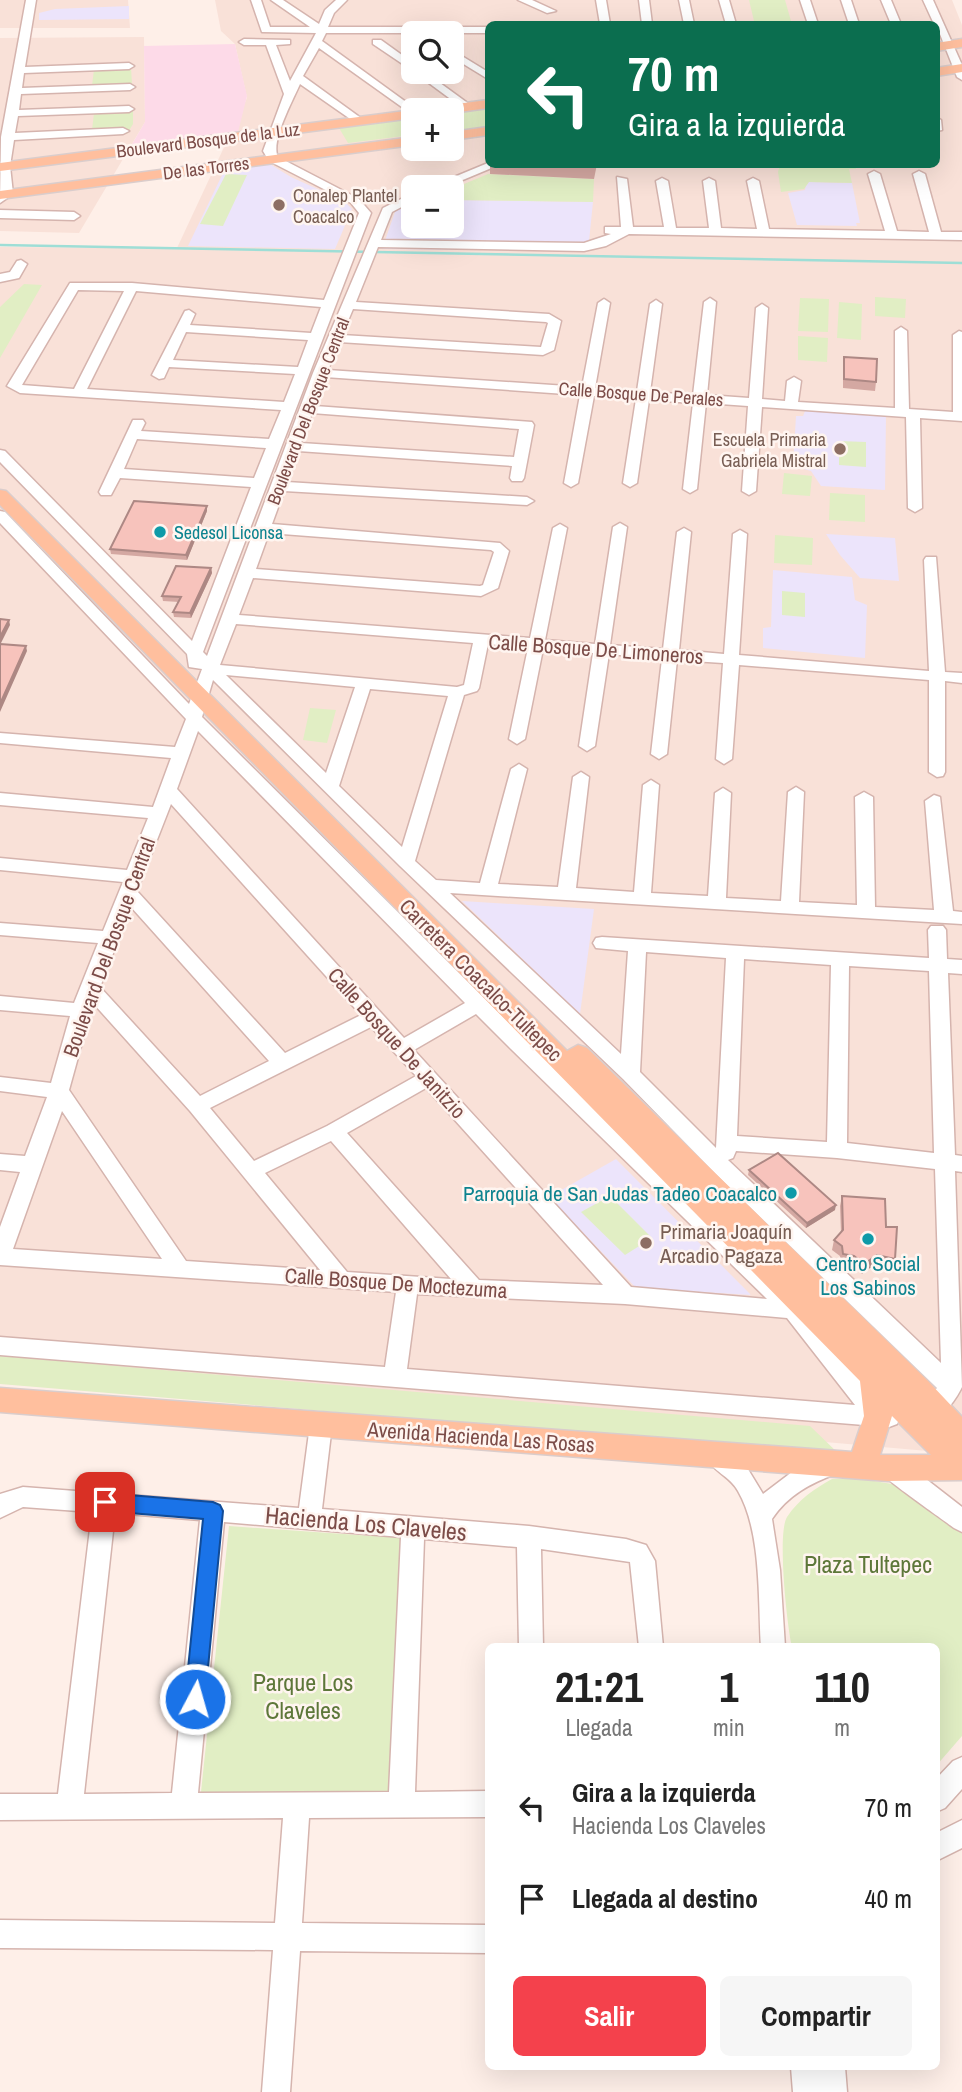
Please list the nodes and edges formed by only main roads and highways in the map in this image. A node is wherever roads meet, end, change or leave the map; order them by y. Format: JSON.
{"nodes":[{"id":1,"x":962,"y":43,"type":"edge"},
{"id":2,"x":942,"y":46,"type":"edge"},
{"id":3,"x":961,"y":71,"type":"edge"},
{"id":4,"x":940,"y":72,"type":"edge"},
{"id":5,"x":485,"y":104,"type":"edge"},
{"id":6,"x":464,"y":107,"type":"edge"},
{"id":7,"x":401,"y":115,"type":"edge"},
{"id":8,"x":485,"y":131,"type":"edge"},
{"id":9,"x":464,"y":134,"type":"edge"},
{"id":10,"x":401,"y":143,"type":"edge"},
{"id":11,"x":2,"y":167,"type":"edge"},
{"id":12,"x":2,"y":196,"type":"edge"},
{"id":13,"x":0,"y":478,"type":"edge"},
{"id":14,"x":0,"y":495,"type":"edge"},
{"id":15,"x":199,"y":683,"type":"junction"},
{"id":16,"x":874,"y":1376,"type":"junction"},
{"id":17,"x":0,"y":1399,"type":"edge"},
{"id":18,"x":933,"y":1404,"type":"junction"},
{"id":19,"x":962,"y":1437,"type":"edge"},
{"id":20,"x":862,"y":1466,"type":"junction"},
{"id":21,"x":962,"y":1466,"type":"edge"}],
"edges":[{"from":1,"to":2,"type":"main road"},
{"from":3,"to":4,"type":"main road"},
{"from":5,"to":6,"type":"main road"},
{"from":7,"to":11,"type":"main road","name":"Boulevard Bosque de la Luz"},
{"from":8,"to":9,"type":"main road"},
{"from":10,"to":12,"type":"main road","name":"De las Torres"},
{"from":13,"to":15,"type":"main road","name":"Carretera Coacalco-Tultepec"},
{"from":14,"to":15,"type":"main road","name":"Carretera Coacalco-Tultepec"},
{"from":15,"to":16,"type":"main road","name":"Carretera Coacalco-Tultepec"},
{"from":15,"to":18,"type":"main road","name":"Carretera Coacalco-Tultepec"},
{"from":16,"to":18,"type":"main road","name":"Carretera Coacalco-Tultepec"},
{"from":16,"to":20,"type":"main road"},
{"from":17,"to":20,"type":"main road","name":"Avenida Hacienda Las Rosas"},
{"from":18,"to":19,"type":"main road","name":"Carretera Coacalco-Tultepec"},
{"from":18,"to":21,"type":"main road","name":"Carretera Coacalco-Tultepec"},
{"from":20,"to":21,"type":"main road","name":"Avenida Hacienda Las Rosas"}]}
